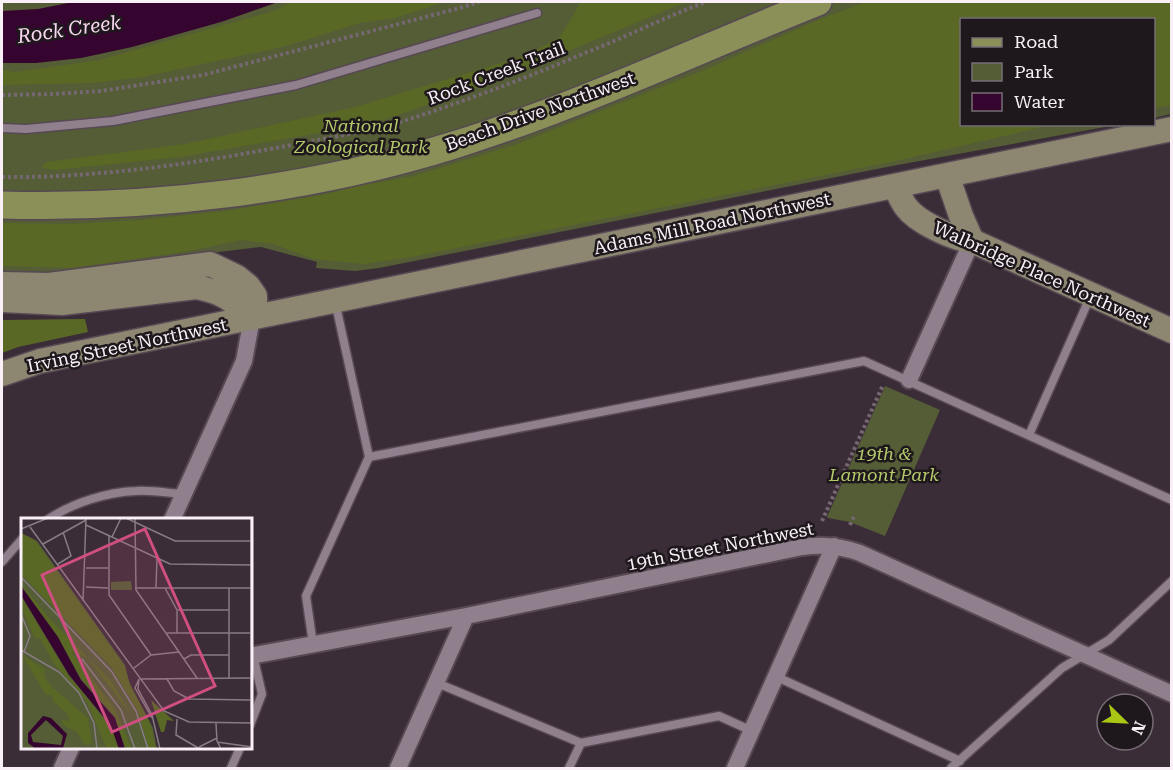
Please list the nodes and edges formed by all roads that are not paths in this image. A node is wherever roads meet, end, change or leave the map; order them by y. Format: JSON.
{"nodes":[{"id":1,"x":818,"y":2,"type":"edge"},
{"id":2,"x":537,"y":14,"type":"dead end"},
{"id":3,"x":2,"y":128,"type":"edge"},
{"id":4,"x":1172,"y":129,"type":"edge"},
{"id":5,"x":947,"y":175,"type":"junction"},
{"id":6,"x":895,"y":186,"type":"junction"},
{"id":7,"x":2,"y":205,"type":"edge"},
{"id":8,"x":972,"y":241,"type":"junction"},
{"id":9,"x":2,"y":284,"type":"edge"},
{"id":10,"x":1091,"y":295,"type":"junction"},
{"id":11,"x":2,"y":300,"type":"edge"},
{"id":12,"x":335,"y":301,"type":"junction"},
{"id":13,"x":252,"y":318,"type":"junction"},
{"id":14,"x":1172,"y":331,"type":"edge"},
{"id":15,"x":2,"y":374,"type":"edge"},
{"id":16,"x":909,"y":380,"type":"junction"},
{"id":17,"x":1029,"y":435,"type":"junction"},
{"id":18,"x":369,"y":457,"type":"junction"},
{"id":19,"x":183,"y":494,"type":"junction"},
{"id":20,"x":1172,"y":500,"type":"edge"},
{"id":21,"x":49,"y":518,"type":"edge"},
{"id":22,"x":172,"y":518,"type":"edge"},
{"id":23,"x":21,"y":540,"type":"edge"},
{"id":24,"x":834,"y":546,"type":"junction"},
{"id":25,"x":2,"y":562,"type":"edge"},
{"id":26,"x":1172,"y":581,"type":"edge"},
{"id":27,"x":466,"y":615,"type":"junction"},
{"id":28,"x":313,"y":644,"type":"junction"},
{"id":29,"x":252,"y":655,"type":"edge"},
{"id":30,"x":1085,"y":655,"type":"junction"},
{"id":31,"x":777,"y":677,"type":"junction"},
{"id":32,"x":437,"y":683,"type":"junction"},
{"id":33,"x":1172,"y":694,"type":"edge"},
{"id":34,"x":252,"y":720,"type":"edge"},
{"id":35,"x":752,"y":731,"type":"junction"},
{"id":36,"x":581,"y":743,"type":"junction"},
{"id":37,"x":70,"y":749,"type":"edge"},
{"id":38,"x":239,"y":749,"type":"edge"},
{"id":39,"x":960,"y":761,"type":"junction"},
{"id":40,"x":62,"y":768,"type":"edge"},
{"id":41,"x":231,"y":768,"type":"edge"},
{"id":42,"x":398,"y":768,"type":"edge"},
{"id":43,"x":569,"y":768,"type":"edge"},
{"id":44,"x":735,"y":768,"type":"edge"},
{"id":45,"x":951,"y":768,"type":"edge"}],
"edges":[{"from":1,"to":7,"type":"main road","name":"Beach Drive Northwest"},
{"from":2,"to":3,"type":"lane"},
{"from":4,"to":5,"type":"main road","name":"Adams Mill Road Northwest"},
{"from":5,"to":6,"type":"main road","name":"Adams Mill Road Northwest"},
{"from":5,"to":8,"type":"main road"},
{"from":6,"to":8,"type":"main road","name":"Walbridge Place Northwest"},
{"from":6,"to":12,"type":"main road","name":"Adams Mill Road Northwest"},
{"from":8,"to":10,"type":"main road","name":"Walbridge Place Northwest"},
{"from":8,"to":16,"type":"street"},
{"from":9,"to":13,"type":"main road"},
{"from":10,"to":14,"type":"main road","name":"Walbridge Place Northwest"},
{"from":10,"to":17,"type":"lane"},
{"from":11,"to":13,"type":"main road"},
{"from":12,"to":13,"type":"main road","name":"Adams Mill Road Northwest"},
{"from":12,"to":18,"type":"lane"},
{"from":13,"to":15,"type":"main road","name":"Irving Street Northwest"},
{"from":13,"to":19,"type":"street"},
{"from":16,"to":17,"type":"lane"},
{"from":16,"to":18,"type":"lane"},
{"from":17,"to":20,"type":"lane"},
{"from":18,"to":28,"type":"lane"},
{"from":19,"to":21,"type":"lane"},
{"from":19,"to":22,"type":"street"},
{"from":23,"to":25,"type":"lane"},
{"from":24,"to":27,"type":"street","name":"19th Street Northwest"},
{"from":24,"to":30,"type":"street","name":"19th Street Northwest"},
{"from":24,"to":31,"type":"street"},
{"from":26,"to":30,"type":"lane"},
{"from":27,"to":28,"type":"street","name":"19th Street Northwest"},
{"from":27,"to":32,"type":"street"},
{"from":28,"to":29,"type":"street","name":"19th Street Northwest"},
{"from":29,"to":34,"type":"lane"},
{"from":30,"to":33,"type":"street","name":"19th Street Northwest"},
{"from":30,"to":39,"type":"lane"},
{"from":31,"to":35,"type":"street"},
{"from":31,"to":39,"type":"lane"},
{"from":32,"to":36,"type":"lane"},
{"from":32,"to":42,"type":"street"},
{"from":35,"to":36,"type":"lane"},
{"from":35,"to":44,"type":"street"},
{"from":36,"to":43,"type":"lane"},
{"from":37,"to":40,"type":"street"},
{"from":38,"to":41,"type":"lane"},
{"from":39,"to":45,"type":"lane"}]}
